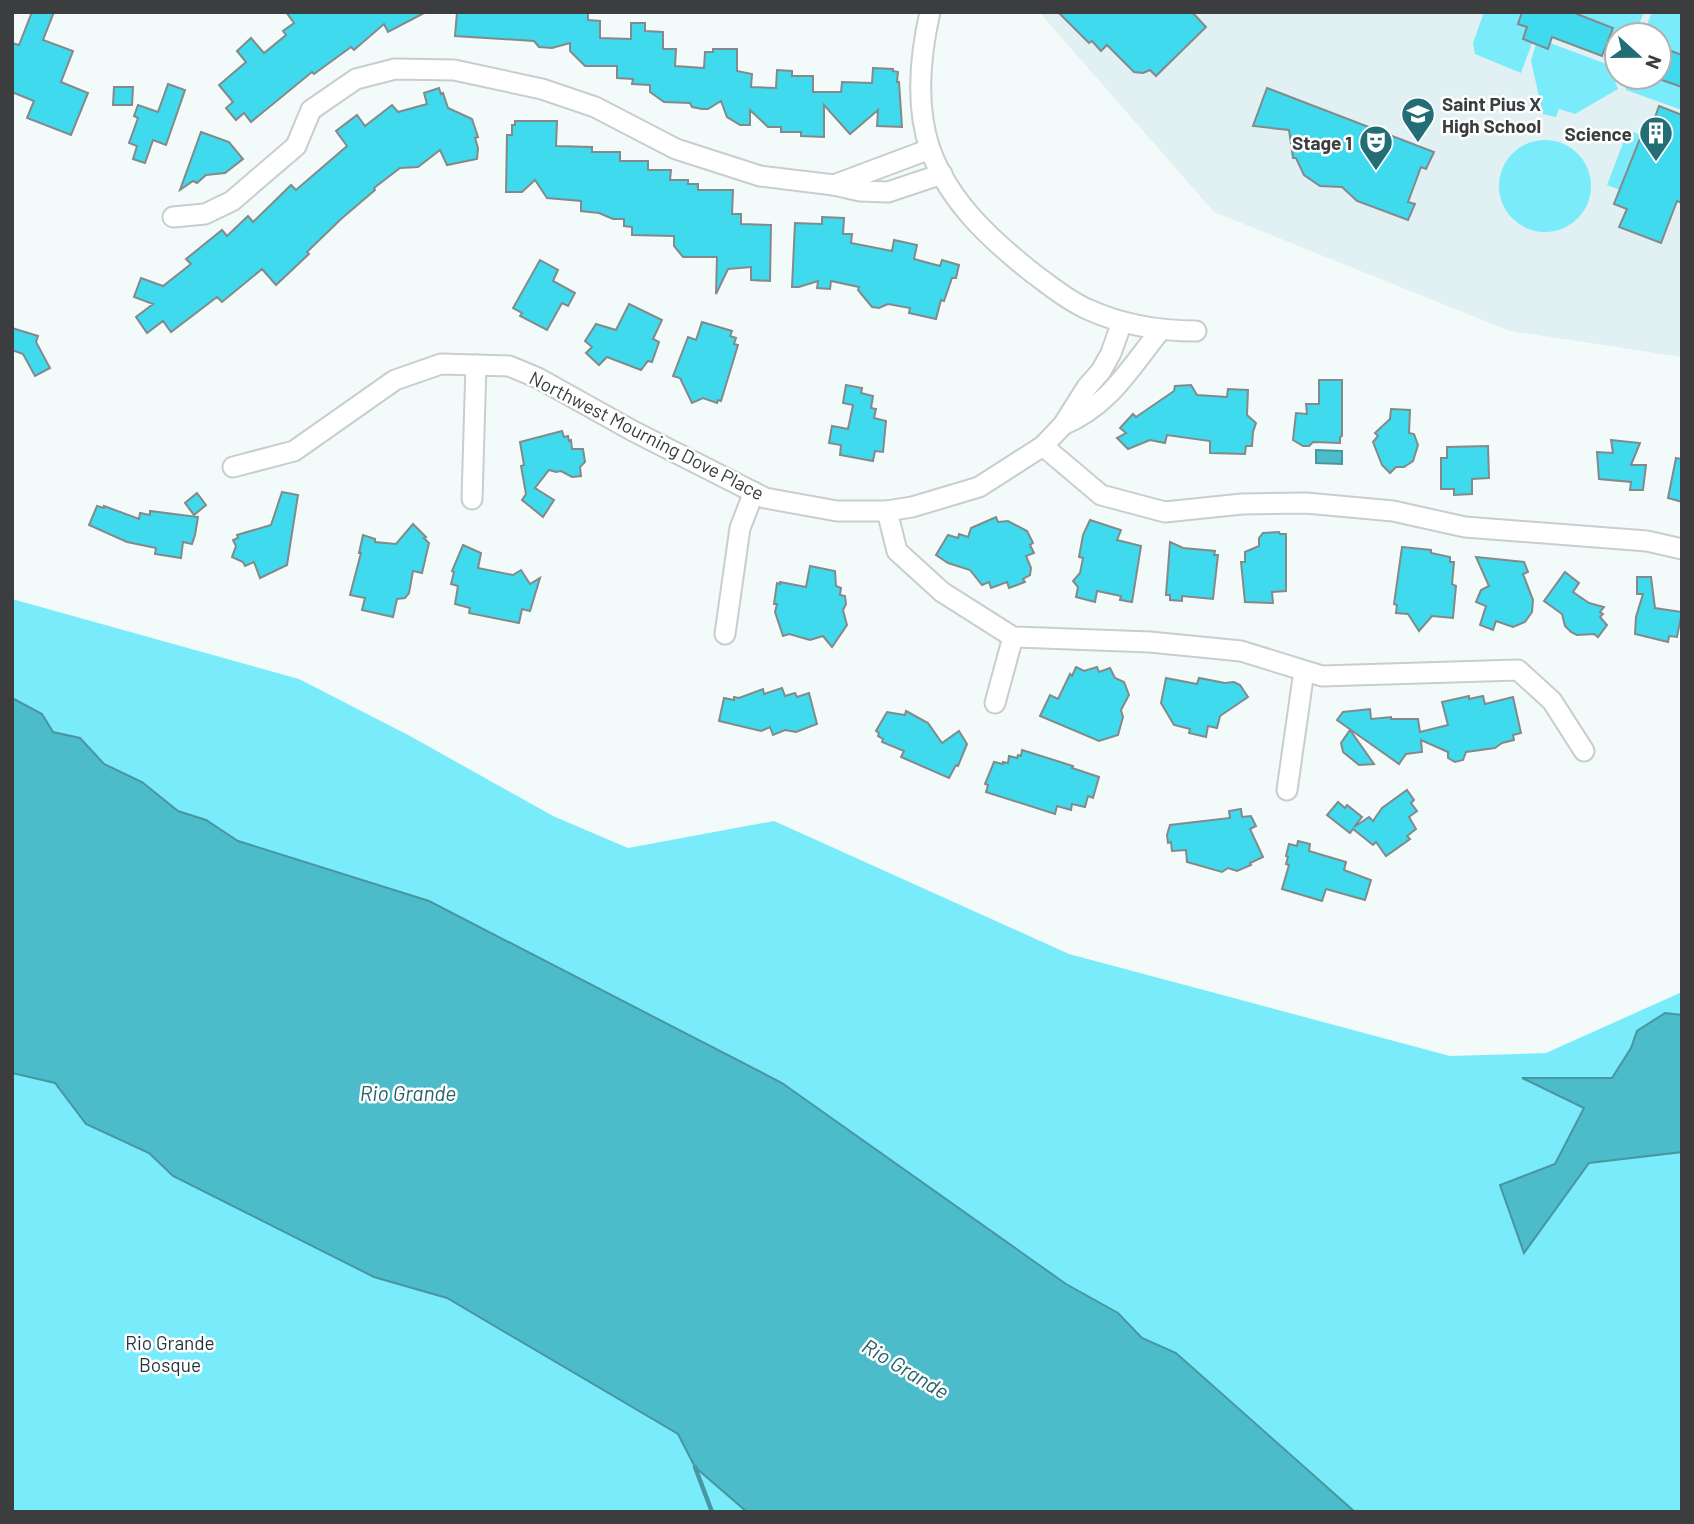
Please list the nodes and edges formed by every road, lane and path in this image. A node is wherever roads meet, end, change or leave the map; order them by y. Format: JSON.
{"nodes":[{"id":1,"x":930,"y":12,"type":"edge"},
{"id":2,"x":930,"y":149,"type":"junction"},
{"id":3,"x":942,"y":174,"type":"junction"},
{"id":4,"x":834,"y":185,"type":"junction"},
{"id":5,"x":173,"y":217,"type":"dead end"},
{"id":6,"x":1122,"y":322,"type":"junction"},
{"id":7,"x":1160,"y":331,"type":"junction"},
{"id":8,"x":1196,"y":331,"type":"dead end"},
{"id":9,"x":476,"y":365,"type":"junction"},
{"id":10,"x":1063,"y":425,"type":"junction"},
{"id":11,"x":1043,"y":446,"type":"junction"},
{"id":12,"x":233,"y":467,"type":"dead end"},
{"id":13,"x":754,"y":492,"type":"junction"},
{"id":14,"x":472,"y":499,"type":"dead end"},
{"id":15,"x":887,"y":511,"type":"junction"},
{"id":16,"x":1682,"y":549,"type":"edge"},
{"id":17,"x":725,"y":634,"type":"dead end"},
{"id":18,"x":1013,"y":637,"type":"junction"},
{"id":19,"x":1304,"y":671,"type":"junction"},
{"id":20,"x":996,"y":703,"type":"dead end"},
{"id":21,"x":1584,"y":751,"type":"dead end"},
{"id":22,"x":1287,"y":790,"type":"dead end"}],
"edges":[{"from":1,"to":2,"type":"street"},
{"from":2,"to":3,"type":"street"},
{"from":2,"to":4,"type":"street"},
{"from":3,"to":4,"type":"street"},
{"from":3,"to":6,"type":"street"},
{"from":4,"to":5,"type":"street"},
{"from":6,"to":7,"type":"street"},
{"from":6,"to":10,"type":"street","name":"Northwest Mourning Dove Place"},
{"from":7,"to":8,"type":"street"},
{"from":7,"to":10,"type":"street","name":"Northwest Mourning Dove Place"},
{"from":9,"to":12,"type":"street","name":"Northwest Mourning Dove Place"},
{"from":9,"to":13,"type":"street","name":"Northwest Mourning Dove Place"},
{"from":9,"to":14,"type":"street"},
{"from":10,"to":11,"type":"street","name":"Northwest Mourning Dove Place"},
{"from":11,"to":15,"type":"street","name":"Northwest Mourning Dove Place"},
{"from":11,"to":16,"type":"street"},
{"from":13,"to":15,"type":"street","name":"Northwest Mourning Dove Place"},
{"from":13,"to":17,"type":"street"},
{"from":15,"to":18,"type":"street"},
{"from":18,"to":19,"type":"street"},
{"from":18,"to":20,"type":"street"},
{"from":19,"to":21,"type":"street"},
{"from":19,"to":22,"type":"street"}]}
